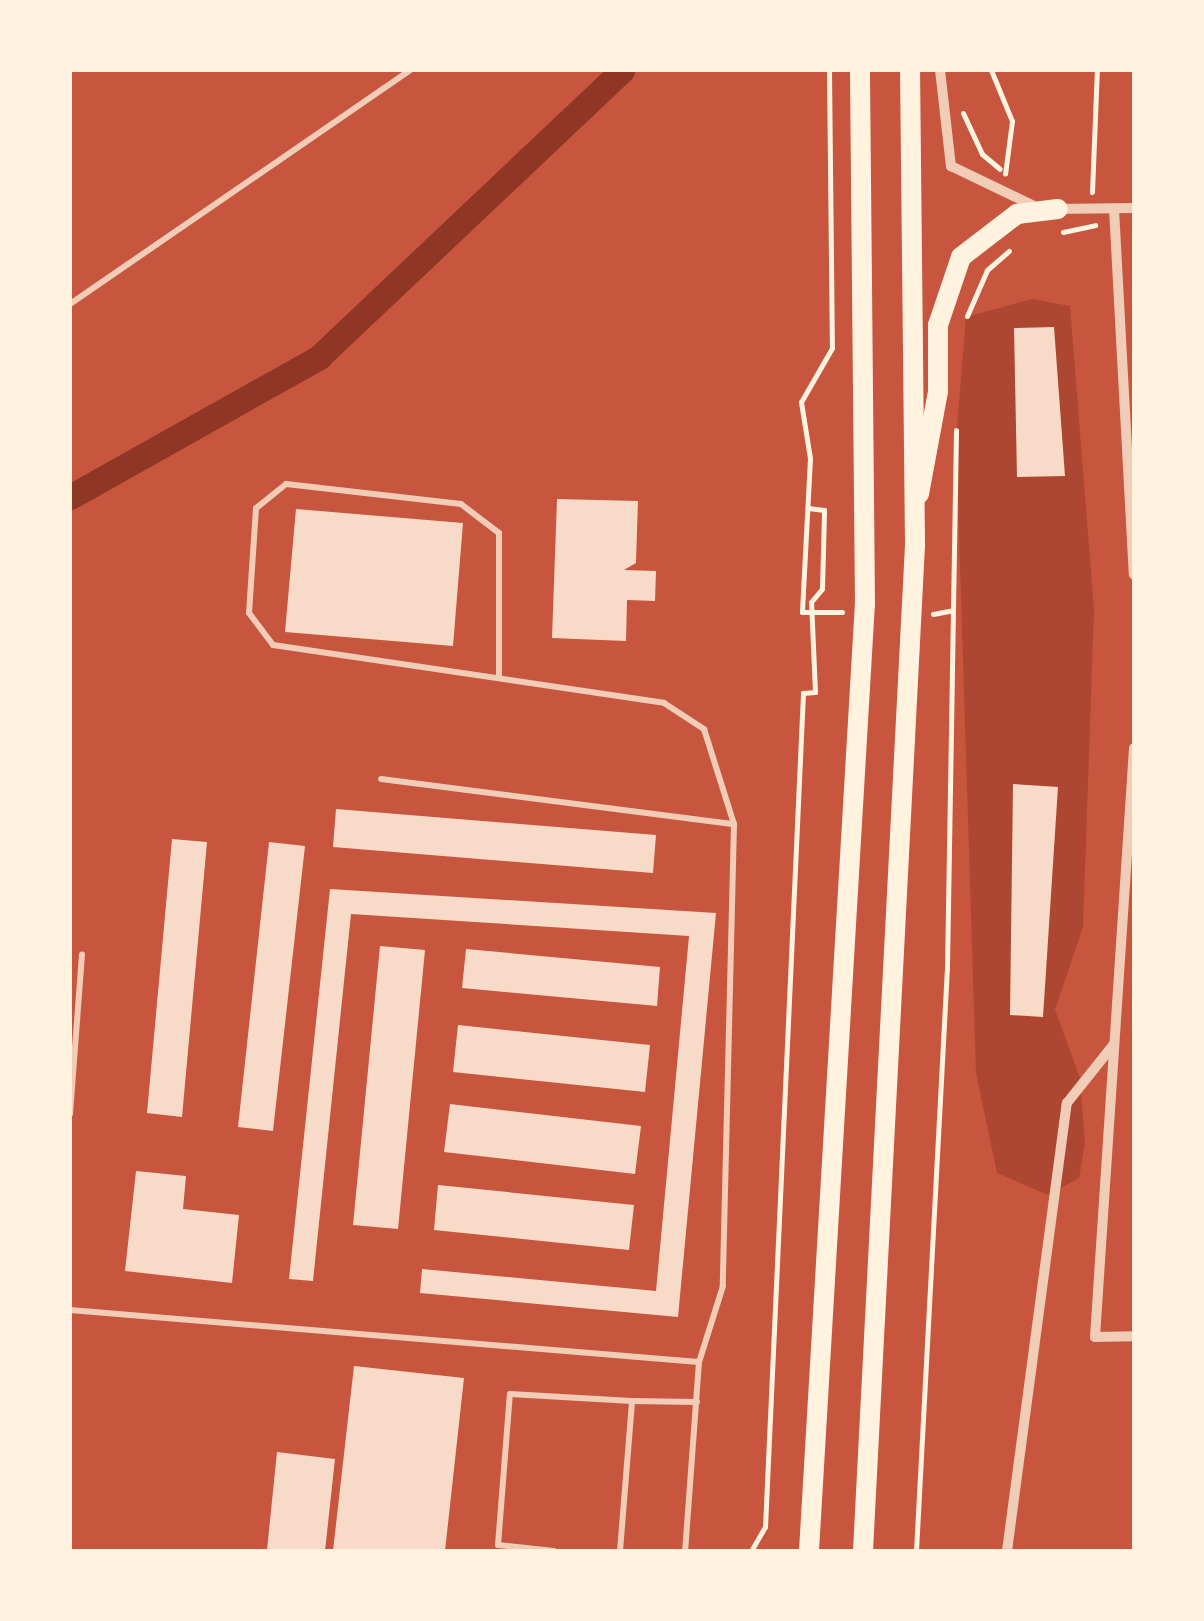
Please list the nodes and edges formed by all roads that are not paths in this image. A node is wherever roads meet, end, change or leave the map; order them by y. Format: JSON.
{"nodes":[{"id":1,"x":410,"y":70,"type":"edge"},
{"id":2,"x":860,"y":70,"type":"edge"},
{"id":3,"x":910,"y":70,"type":"edge"},
{"id":4,"x":940,"y":70,"type":"edge"},
{"id":5,"x":1134,"y":208,"type":"edge"},
{"id":6,"x":1058,"y":209,"type":"junction"},
{"id":7,"x":1114,"y":209,"type":"junction"},
{"id":8,"x":70,"y":304,"type":"edge"},
{"id":9,"x":915,"y":506,"type":"junction"},
{"id":10,"x":1134,"y":574,"type":"edge"},
{"id":11,"x":498,"y":676,"type":"junction"},
{"id":12,"x":1134,"y":748,"type":"edge"},
{"id":13,"x":382,"y":779,"type":"dead end"},
{"id":14,"x":734,"y":824,"type":"junction"},
{"id":15,"x":82,"y":954,"type":"dead end"},
{"id":16,"x":1114,"y":1043,"type":"junction"},
{"id":17,"x":70,"y":1114,"type":"edge"},
{"id":18,"x":70,"y":1310,"type":"edge"},
{"id":19,"x":1134,"y":1336,"type":"edge"},
{"id":20,"x":699,"y":1362,"type":"junction"},
{"id":21,"x":632,"y":1401,"type":"junction"},
{"id":22,"x":697,"y":1402,"type":"junction"},
{"id":23,"x":554,"y":1551,"type":"edge"},
{"id":24,"x":620,"y":1551,"type":"edge"},
{"id":25,"x":685,"y":1551,"type":"edge"},
{"id":26,"x":809,"y":1551,"type":"edge"},
{"id":27,"x":863,"y":1551,"type":"edge"},
{"id":28,"x":1007,"y":1551,"type":"edge"}],
"edges":[{"from":1,"to":8,"type":"lane"},
{"from":2,"to":26,"type":"highway"},
{"from":3,"to":9,"type":"highway"},
{"from":4,"to":6,"type":"street"},
{"from":5,"to":7,"type":"street"},
{"from":6,"to":7,"type":"street"},
{"from":6,"to":9,"type":"highway"},
{"from":7,"to":10,"type":"street"},
{"from":9,"to":27,"type":"highway"},
{"from":11,"to":11,"type":"lane"},
{"from":11,"to":14,"type":"lane"},
{"from":12,"to":16,"type":"street"},
{"from":13,"to":14,"type":"lane"},
{"from":14,"to":20,"type":"lane"},
{"from":15,"to":17,"type":"lane"},
{"from":16,"to":19,"type":"street"},
{"from":16,"to":28,"type":"street"},
{"from":18,"to":20,"type":"lane"},
{"from":20,"to":22,"type":"lane"},
{"from":21,"to":22,"type":"lane"},
{"from":21,"to":23,"type":"lane"},
{"from":21,"to":24,"type":"lane"},
{"from":22,"to":25,"type":"lane"}]}
